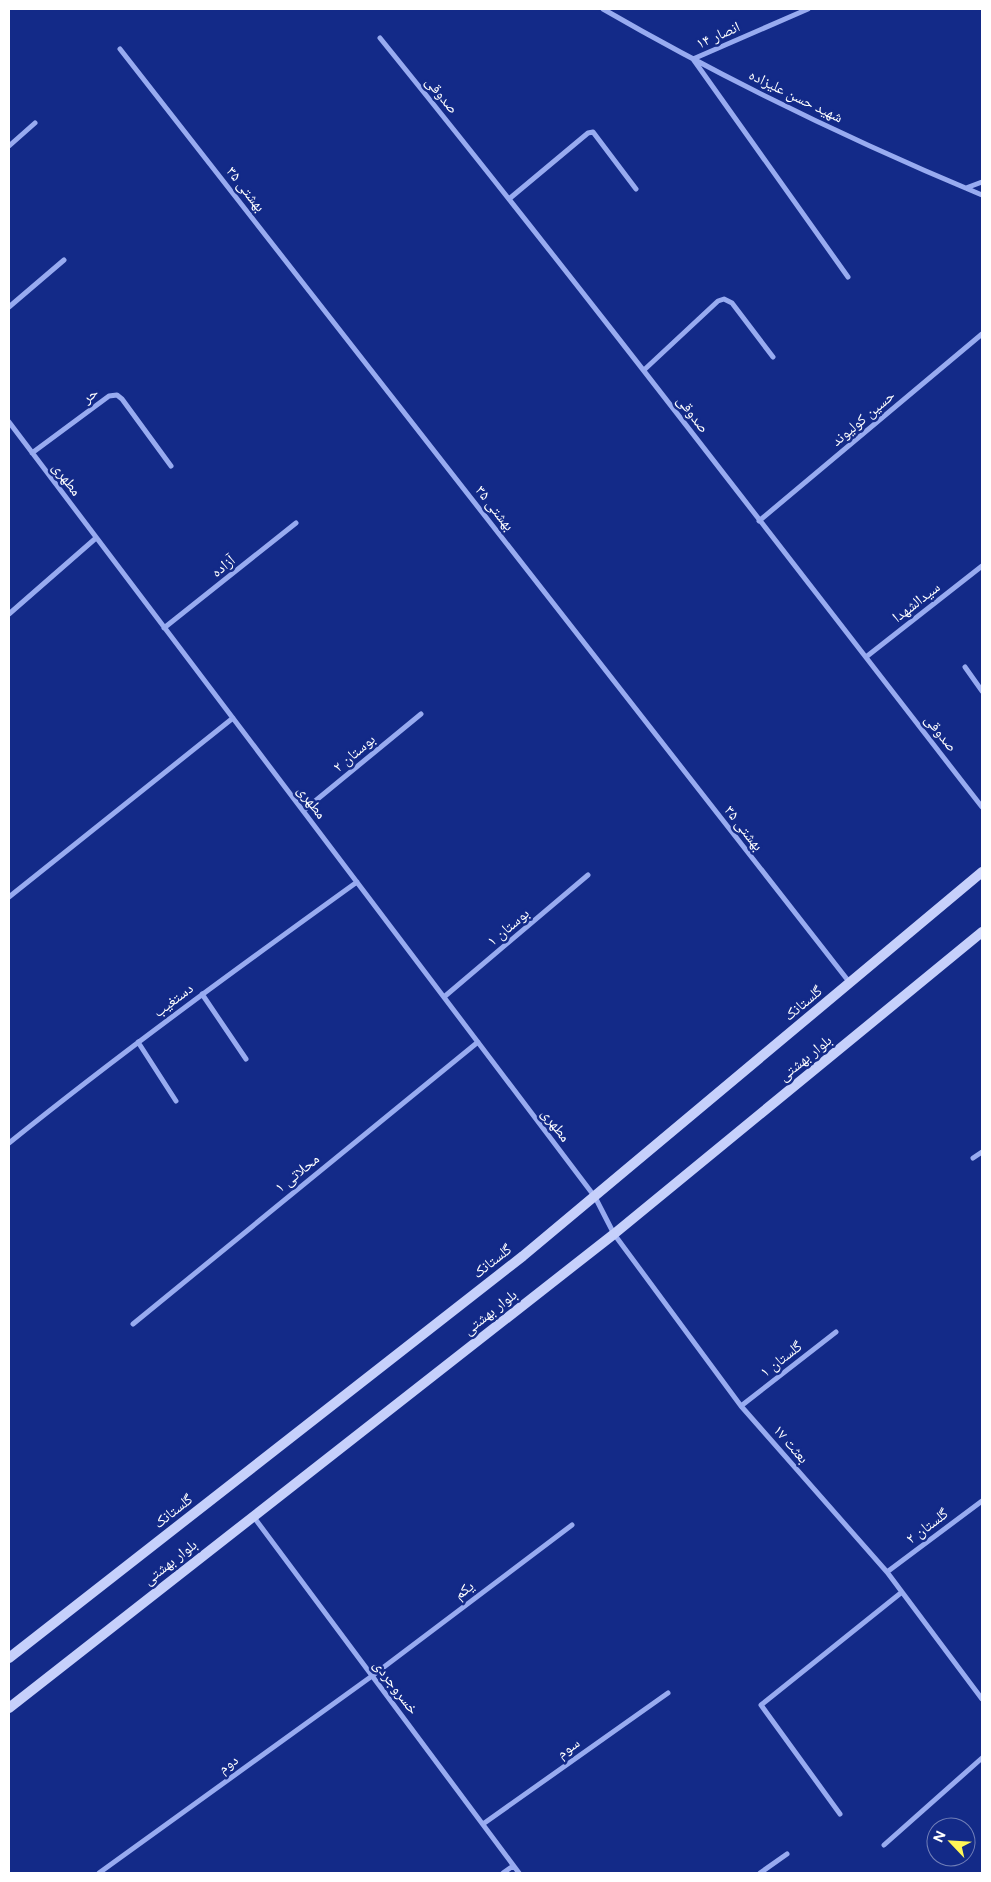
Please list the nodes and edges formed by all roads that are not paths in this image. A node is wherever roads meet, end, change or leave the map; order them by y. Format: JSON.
{"nodes":[{"id":1,"x":602,"y":9,"type":"edge"},
{"id":2,"x":808,"y":9,"type":"edge"},
{"id":3,"x":380,"y":38,"type":"dead end"},
{"id":4,"x":120,"y":49,"type":"dead end"},
{"id":5,"x":693,"y":60,"type":"junction"},
{"id":6,"x":35,"y":123,"type":"dead end"},
{"id":7,"x":9,"y":146,"type":"edge"},
{"id":8,"x":982,"y":182,"type":"edge"},
{"id":9,"x":966,"y":188,"type":"junction"},
{"id":10,"x":636,"y":189,"type":"dead end"},
{"id":11,"x":982,"y":196,"type":"edge"},
{"id":12,"x":509,"y":199,"type":"junction"},
{"id":13,"x":64,"y":260,"type":"dead end"},
{"id":14,"x":848,"y":277,"type":"dead end"},
{"id":15,"x":9,"y":308,"type":"edge"},
{"id":16,"x":982,"y":334,"type":"edge"},
{"id":17,"x":773,"y":357,"type":"dead end"},
{"id":18,"x":644,"y":370,"type":"junction"},
{"id":19,"x":9,"y":422,"type":"edge"},
{"id":20,"x":32,"y":453,"type":"junction"},
{"id":21,"x":171,"y":466,"type":"dead end"},
{"id":22,"x":759,"y":521,"type":"junction"},
{"id":23,"x":296,"y":523,"type":"dead end"},
{"id":24,"x":96,"y":538,"type":"junction"},
{"id":25,"x":982,"y":566,"type":"edge"},
{"id":26,"x":9,"y":614,"type":"edge"},
{"id":27,"x":164,"y":628,"type":"junction"},
{"id":28,"x":866,"y":657,"type":"junction"},
{"id":29,"x":965,"y":667,"type":"dead end"},
{"id":30,"x":982,"y":691,"type":"edge"},
{"id":31,"x":421,"y":714,"type":"dead end"},
{"id":32,"x":233,"y":718,"type":"junction"},
{"id":33,"x":982,"y":807,"type":"edge"},
{"id":34,"x":303,"y":811,"type":"junction"},
{"id":35,"x":982,"y":872,"type":"edge"},
{"id":36,"x":588,"y":875,"type":"dead end"},
{"id":37,"x":356,"y":882,"type":"junction"},
{"id":38,"x":9,"y":897,"type":"edge"},
{"id":39,"x":982,"y":932,"type":"edge"},
{"id":40,"x":850,"y":983,"type":"junction"},
{"id":41,"x":202,"y":994,"type":"junction"},
{"id":42,"x":444,"y":997,"type":"junction"},
{"id":43,"x":138,"y":1042,"type":"junction"},
{"id":44,"x":478,"y":1042,"type":"junction"},
{"id":45,"x":246,"y":1059,"type":"dead end"},
{"id":46,"x":176,"y":1101,"type":"dead end"},
{"id":47,"x":9,"y":1143,"type":"edge"},
{"id":48,"x":982,"y":1152,"type":"edge"},
{"id":49,"x":973,"y":1158,"type":"dead end"},
{"id":50,"x":595,"y":1197,"type":"junction"},
{"id":51,"x":614,"y":1234,"type":"junction"},
{"id":52,"x":133,"y":1324,"type":"dead end"},
{"id":53,"x":836,"y":1332,"type":"dead end"},
{"id":54,"x":742,"y":1406,"type":"junction"},
{"id":55,"x":982,"y":1501,"type":"edge"},
{"id":56,"x":253,"y":1516,"type":"junction"},
{"id":57,"x":572,"y":1525,"type":"dead end"},
{"id":58,"x":887,"y":1572,"type":"junction"},
{"id":59,"x":902,"y":1592,"type":"junction"},
{"id":60,"x":9,"y":1658,"type":"edge"},
{"id":61,"x":372,"y":1676,"type":"junction"},
{"id":62,"x":668,"y":1693,"type":"dead end"},
{"id":63,"x":982,"y":1699,"type":"edge"},
{"id":64,"x":9,"y":1708,"type":"edge"},
{"id":65,"x":982,"y":1758,"type":"edge"},
{"id":66,"x":840,"y":1814,"type":"dead end"},
{"id":67,"x":483,"y":1824,"type":"junction"},
{"id":68,"x":884,"y":1845,"type":"dead end"},
{"id":69,"x":786,"y":1854,"type":"dead end"},
{"id":70,"x":513,"y":1866,"type":"junction"},
{"id":71,"x":99,"y":1873,"type":"edge"},
{"id":72,"x":503,"y":1873,"type":"edge"},
{"id":73,"x":519,"y":1873,"type":"edge"},
{"id":74,"x":760,"y":1873,"type":"edge"}],
"edges":[{"from":1,"to":5,"type":"street","name":"شهید حسن علیزاده"},
{"from":2,"to":5,"type":"street","name":"انصار ۱۴"},
{"from":3,"to":12,"type":"street","name":"صدوقی"},
{"from":4,"to":40,"type":"street","name":"بهشتی ۳۵"},
{"from":5,"to":9,"type":"street","name":"شهید حسن علیزاده"},
{"from":5,"to":14,"type":"street"},
{"from":6,"to":7,"type":"street"},
{"from":8,"to":9,"type":"street"},
{"from":9,"to":11,"type":"street","name":"شهید حسن علیزاده"},
{"from":10,"to":12,"type":"street"},
{"from":12,"to":18,"type":"street","name":"صدوقی"},
{"from":13,"to":15,"type":"street"},
{"from":16,"to":22,"type":"street","name":"حسین کولیوند"},
{"from":17,"to":18,"type":"street"},
{"from":18,"to":22,"type":"street","name":"صدوقی"},
{"from":19,"to":20,"type":"street","name":"مطهری"},
{"from":20,"to":21,"type":"street","name":"حر"},
{"from":20,"to":24,"type":"street","name":"مطهری"},
{"from":22,"to":28,"type":"street","name":"صدوقی"},
{"from":23,"to":27,"type":"street","name":"آزاده"},
{"from":24,"to":26,"type":"street"},
{"from":24,"to":27,"type":"street","name":"مطهری"},
{"from":25,"to":28,"type":"street","name":"سیدالشهدا"},
{"from":27,"to":32,"type":"street","name":"مطهری"},
{"from":28,"to":33,"type":"street","name":"صدوقی"},
{"from":29,"to":30,"type":"street"},
{"from":31,"to":34,"type":"street","name":"بوستان ۲"},
{"from":32,"to":34,"type":"street","name":"مطهری"},
{"from":32,"to":38,"type":"street"},
{"from":34,"to":37,"type":"street","name":"مطهری"},
{"from":35,"to":40,"type":"street","name":"گلستانک"},
{"from":36,"to":42,"type":"street","name":"بوستان ۱"},
{"from":37,"to":41,"type":"street","name":"دستغیب"},
{"from":37,"to":42,"type":"street","name":"مطهری"},
{"from":39,"to":51,"type":"street","name":"بلوار بهشتی"},
{"from":40,"to":50,"type":"street","name":"گلستانک"},
{"from":41,"to":43,"type":"street","name":"دستغیب"},
{"from":41,"to":45,"type":"street"},
{"from":42,"to":44,"type":"street","name":"مطهری"},
{"from":43,"to":46,"type":"street"},
{"from":43,"to":47,"type":"street","name":"دستغیب"},
{"from":44,"to":50,"type":"street","name":"مطهری"},
{"from":44,"to":52,"type":"street","name":"محلاتی ۱"},
{"from":48,"to":49,"type":"street"},
{"from":50,"to":51,"type":"street","name":"بعثت ۱۷"},
{"from":50,"to":60,"type":"street","name":"گلستانک"},
{"from":51,"to":54,"type":"street","name":"بعثت ۱۷"},
{"from":51,"to":56,"type":"street","name":"بلوار بهشتی"},
{"from":53,"to":54,"type":"street","name":"گلستان ۱"},
{"from":54,"to":58,"type":"street","name":"بعثت ۱۷"},
{"from":55,"to":58,"type":"street","name":"گلستان ۲"},
{"from":56,"to":61,"type":"street","name":"خسروجردی"},
{"from":56,"to":64,"type":"street","name":"بلوار بهشتی"},
{"from":57,"to":61,"type":"street","name":"یکم"},
{"from":58,"to":59,"type":"street","name":"بعثت ۱۷"},
{"from":59,"to":63,"type":"street","name":"بعثت ۱۷"},
{"from":59,"to":66,"type":"street"},
{"from":61,"to":67,"type":"street","name":"خسروجردی"},
{"from":61,"to":71,"type":"street","name":"دوم"},
{"from":62,"to":67,"type":"street","name":"سوم"},
{"from":65,"to":68,"type":"street"},
{"from":67,"to":70,"type":"street","name":"خسروجردی"},
{"from":69,"to":74,"type":"street"},
{"from":70,"to":72,"type":"street"},
{"from":70,"to":73,"type":"street","name":"خسروجردی"}]}
